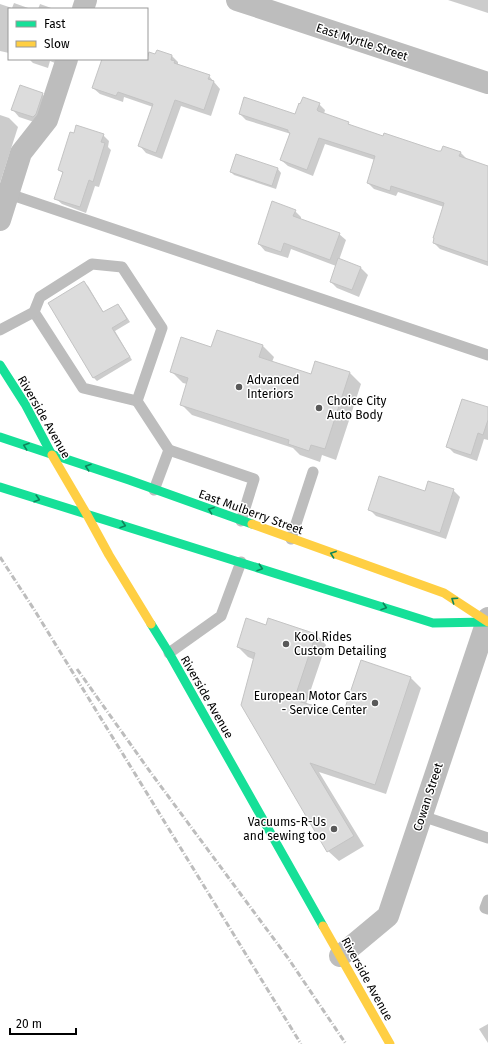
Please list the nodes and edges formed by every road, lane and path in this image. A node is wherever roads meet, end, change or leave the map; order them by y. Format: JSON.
{"nodes":[{"id":1,"x":237,"y":0,"type":"edge"},
{"id":2,"x":67,"y":60,"type":"edge"},
{"id":3,"x":488,"y":84,"type":"edge"},
{"id":4,"x":9,"y":194,"type":"junction"},
{"id":5,"x":0,"y":220,"type":"edge"},
{"id":6,"x":34,"y":312,"type":"junction"},
{"id":7,"x":0,"y":330,"type":"edge"},
{"id":8,"x":488,"y":355,"type":"edge"},
{"id":9,"x":0,"y":365,"type":"edge"},
{"id":10,"x":137,"y":401,"type":"junction"},
{"id":11,"x":0,"y":437,"type":"edge"},
{"id":12,"x":169,"y":450,"type":"junction"},
{"id":13,"x":52,"y":455,"type":"junction"},
{"id":14,"x":313,"y":472,"type":"dead end"},
{"id":15,"x":0,"y":487,"type":"edge"},
{"id":16,"x":154,"y":490,"type":"junction"},
{"id":17,"x":86,"y":513,"type":"junction"},
{"id":18,"x":241,"y":521,"type":"junction"},
{"id":19,"x":291,"y":539,"type":"junction"},
{"id":20,"x":241,"y":562,"type":"junction"},
{"id":21,"x":488,"y":621,"type":"edge"},
{"id":22,"x":168,"y":654,"type":"junction"},
{"id":23,"x":422,"y":816,"type":"junction"},
{"id":24,"x":488,"y":838,"type":"edge"},
{"id":25,"x":340,"y":956,"type":"junction"},
{"id":26,"x":390,"y":1044,"type":"edge"}],
"edges":[{"from":1,"to":3,"type":"street","name":"East Myrtle Street"},
{"from":2,"to":4,"type":"street"},
{"from":4,"to":5,"type":"street"},
{"from":4,"to":8,"type":"lane"},
{"from":6,"to":7,"type":"lane"},
{"from":6,"to":10,"type":"lane"},
{"from":6,"to":10,"type":"lane"},
{"from":9,"to":13,"type":"main road","name":"Riverside Avenue"},
{"from":10,"to":12,"type":"lane"},
{"from":13,"to":11,"type":"main road","name":"East Mulberry Street","one_way":true},
{"from":12,"to":16,"type":"lane"},
{"from":12,"to":18,"type":"lane"},
{"from":16,"to":13,"type":"main road","name":"East Mulberry Street","one_way":true},
{"from":13,"to":17,"type":"main road","name":"Riverside Avenue"},
{"from":14,"to":19,"type":"lane"},
{"from":15,"to":17,"type":"main road","one_way":true},
{"from":18,"to":16,"type":"main road","name":"East Mulberry Street","one_way":true},
{"from":17,"to":20,"type":"main road","one_way":true},
{"from":17,"to":22,"type":"main road","name":"Riverside Avenue"},
{"from":18,"to":19,"type":"main road","name":"East Mulberry Street"},
{"from":21,"to":19,"type":"main road","name":"East Mulberry Street","one_way":true},
{"from":20,"to":21,"type":"main road","one_way":true},
{"from":20,"to":22,"type":"lane"},
{"from":21,"to":23,"type":"street","name":"Cowan Street"},
{"from":22,"to":25,"type":"main road","name":"Riverside Avenue"},
{"from":23,"to":24,"type":"lane"},
{"from":23,"to":25,"type":"street","name":"Cowan Street"},
{"from":25,"to":26,"type":"main road","name":"Riverside Avenue"}]}
